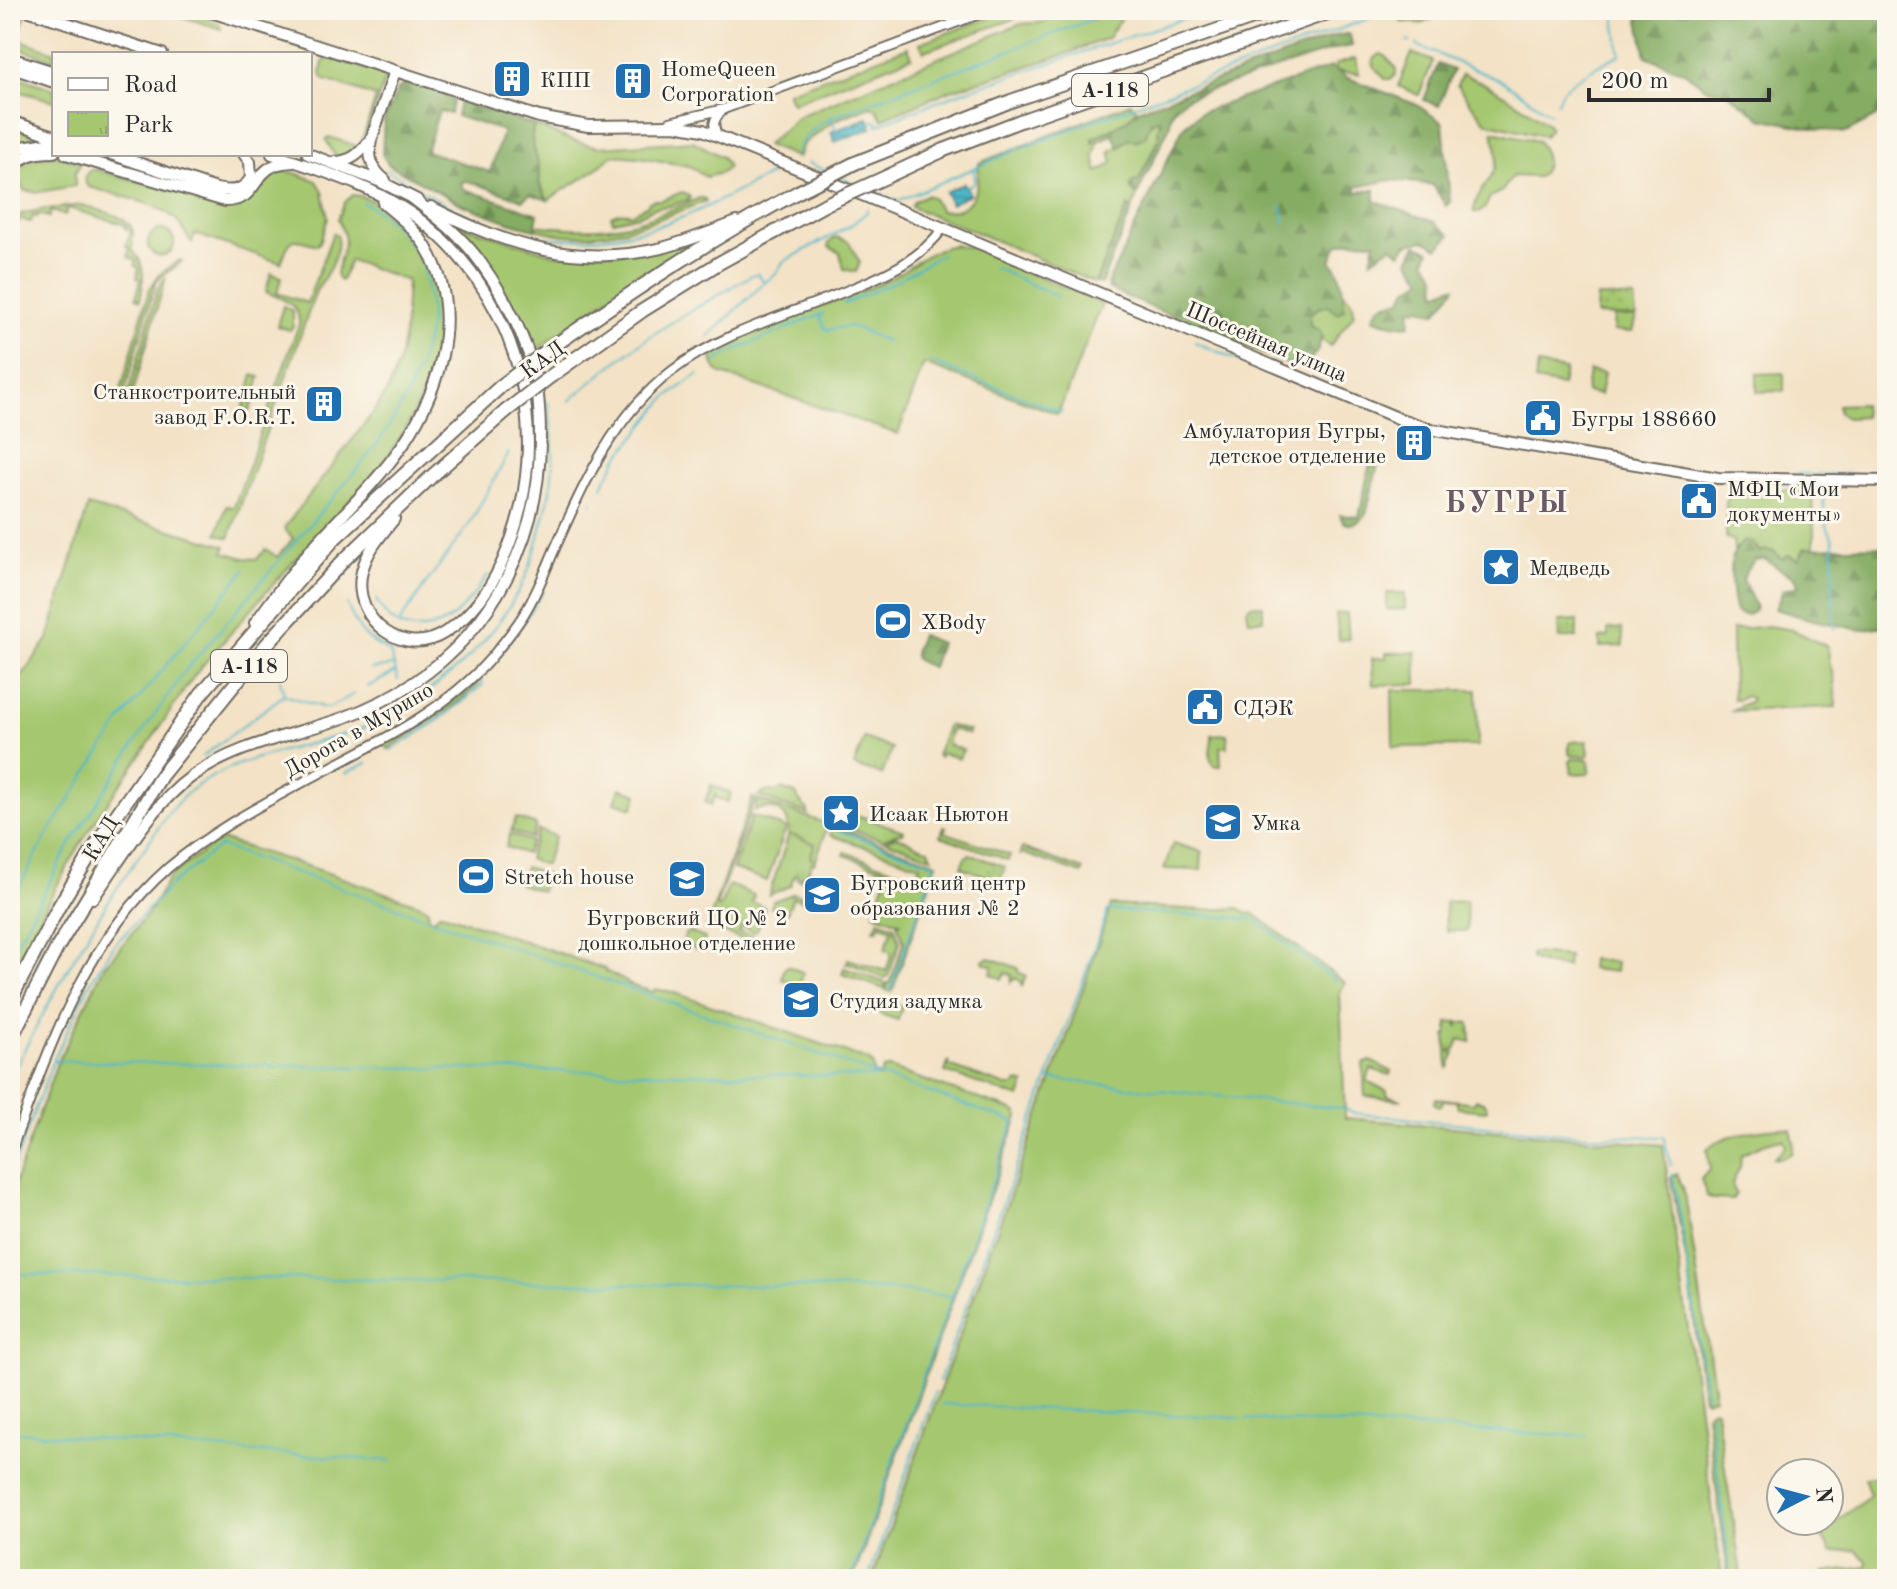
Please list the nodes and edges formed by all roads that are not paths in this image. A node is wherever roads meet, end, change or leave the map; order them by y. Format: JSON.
{"nodes":[{"id":1,"x":27,"y":10,"type":"edge"},
{"id":2,"x":205,"y":10,"type":"edge"},
{"id":3,"x":990,"y":10,"type":"edge"},
{"id":4,"x":1276,"y":10,"type":"edge"},
{"id":5,"x":1336,"y":10,"type":"edge"},
{"id":6,"x":156,"y":52,"type":"edge"},
{"id":7,"x":10,"y":58,"type":"edge"},
{"id":8,"x":10,"y":67,"type":"edge"},
{"id":9,"x":52,"y":71,"type":"edge"},
{"id":10,"x":395,"y":71,"type":"junction"},
{"id":11,"x":52,"y":81,"type":"edge"},
{"id":12,"x":724,"y":109,"type":"junction"},
{"id":13,"x":10,"y":121,"type":"edge"},
{"id":14,"x":661,"y":124,"type":"junction"},
{"id":15,"x":718,"y":137,"type":"junction"},
{"id":16,"x":52,"y":138,"type":"edge"},
{"id":17,"x":52,"y":139,"type":"edge"},
{"id":18,"x":371,"y":140,"type":"junction"},
{"id":19,"x":10,"y":149,"type":"edge"},
{"id":20,"x":52,"y":152,"type":"edge"},
{"id":21,"x":312,"y":155,"type":"edge"},
{"id":22,"x":73,"y":156,"type":"edge"},
{"id":23,"x":117,"y":156,"type":"edge"},
{"id":24,"x":246,"y":156,"type":"edge"},
{"id":25,"x":279,"y":156,"type":"edge"},
{"id":26,"x":295,"y":161,"type":"junction"},
{"id":27,"x":332,"y":162,"type":"junction"},
{"id":28,"x":10,"y":172,"type":"edge"},
{"id":29,"x":366,"y":189,"type":"junction"},
{"id":30,"x":400,"y":191,"type":"junction"},
{"id":31,"x":411,"y":197,"type":"junction"},
{"id":32,"x":754,"y":215,"type":"junction"},
{"id":33,"x":943,"y":228,"type":"junction"},
{"id":34,"x":432,"y":476,"type":"junction"},
{"id":35,"x":1887,"y":481,"type":"edge"},
{"id":36,"x":227,"y":662,"type":"junction"},
{"id":37,"x":57,"y":948,"type":"junction"},
{"id":38,"x":10,"y":1001,"type":"edge"},
{"id":39,"x":10,"y":1040,"type":"edge"},
{"id":40,"x":10,"y":1154,"type":"edge"}],
"edges":[{"from":1,"to":6,"type":"main road"},
{"from":2,"to":10,"type":"main road","name":"Шоссейная улица"},
{"from":3,"to":12,"type":"street"},
{"from":4,"to":32,"type":"highway","name":"КАД","number":"А-118","bridge":true},
{"from":5,"to":34,"type":"highway","name":"КАД","number":"А-118","bridge":true},
{"from":7,"to":9,"type":"main road"},
{"from":8,"to":11,"type":"main road"},
{"from":10,"to":14,"type":"main road","name":"Шоссейная улица"},
{"from":10,"to":18,"type":"main road"},
{"from":12,"to":14,"type":"street"},
{"from":12,"to":15,"type":"street"},
{"from":13,"to":16,"type":"main road"},
{"from":14,"to":15,"type":"main road","name":"Шоссейная улица"},
{"from":15,"to":33,"type":"main road","name":"Шоссейная улица"},
{"from":17,"to":19,"type":"main road"},
{"from":18,"to":27,"type":"main road"},
{"from":18,"to":30,"type":"main road"},
{"from":20,"to":28,"type":"main road"},
{"from":21,"to":27,"type":"main road"},
{"from":22,"to":26,"type":"main road"},
{"from":23,"to":24,"type":"main road"},
{"from":25,"to":26,"type":"main road"},
{"from":26,"to":29,"type":"main road"},
{"from":27,"to":30,"type":"main road"},
{"from":29,"to":34,"type":"main road"},
{"from":29,"to":36,"type":"main road"},
{"from":30,"to":31,"type":"main road"},
{"from":31,"to":32,"type":"main road"},
{"from":31,"to":37,"type":"main road"},
{"from":32,"to":36,"type":"highway","name":"КАД","number":"А-118","bridge":true},
{"from":33,"to":35,"type":"main road","name":"Шоссейная улица"},
{"from":33,"to":40,"type":"street","name":"Дорога в Мурино"},
{"from":34,"to":37,"type":"highway","name":"КАД","number":"А-118"},
{"from":36,"to":38,"type":"highway","name":"КАД","number":"А-118"},
{"from":37,"to":39,"type":"highway","name":"КАД","number":"А-118"}]}
